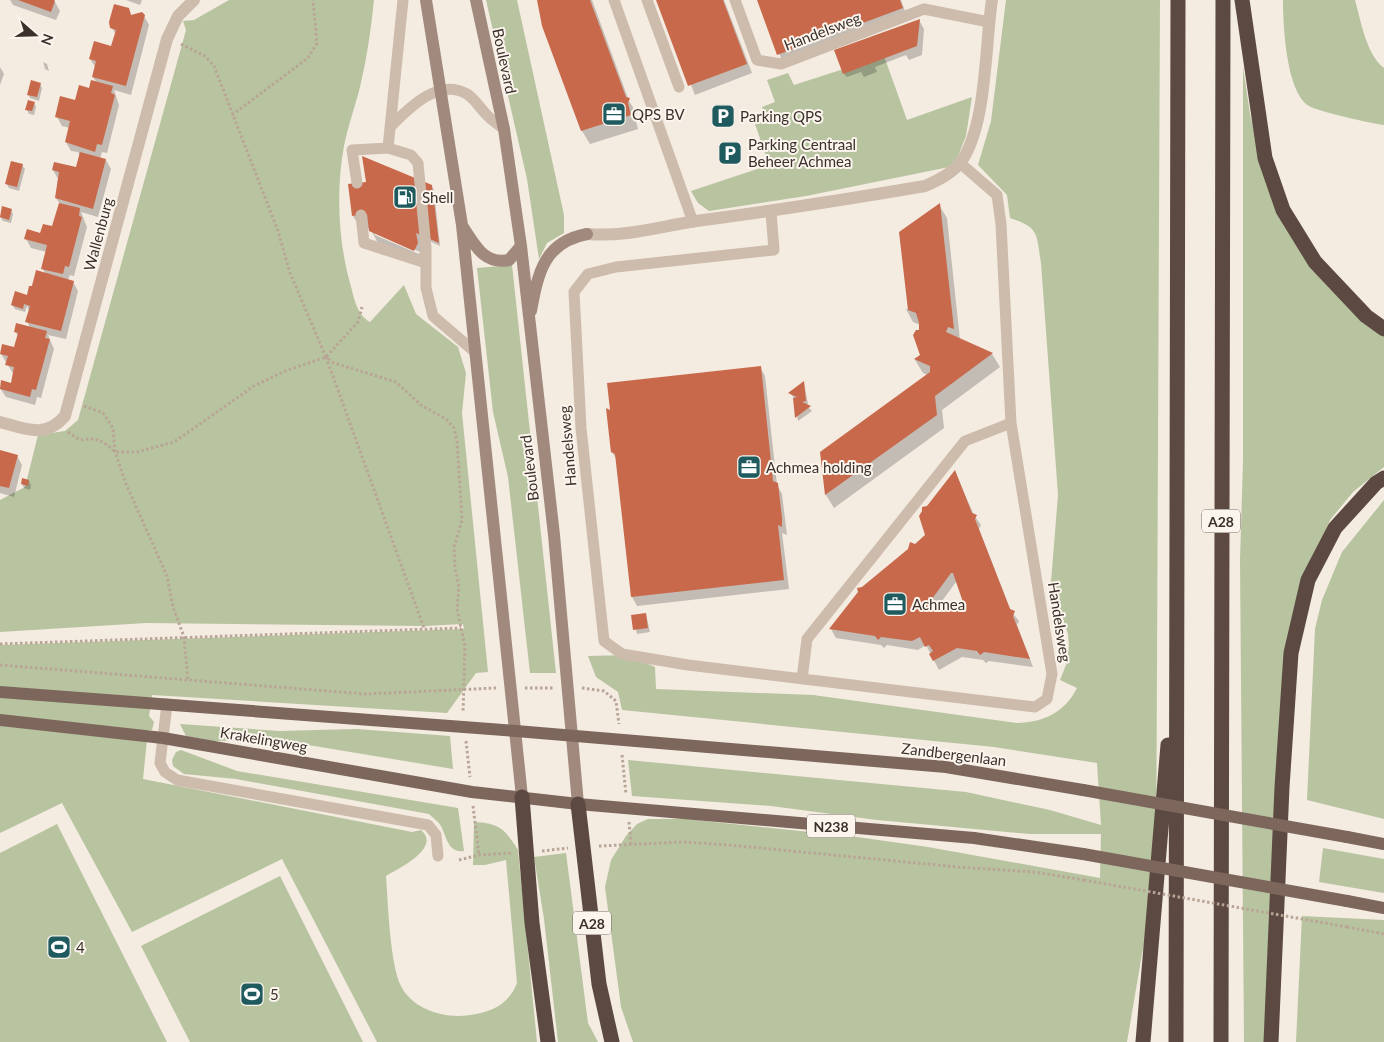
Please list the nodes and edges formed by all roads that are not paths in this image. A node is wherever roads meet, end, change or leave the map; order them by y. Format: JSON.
{"nodes":[{"id":1,"x":194,"y":0,"type":"edge"},
{"id":2,"x":403,"y":0,"type":"edge"},
{"id":3,"x":426,"y":0,"type":"edge"},
{"id":4,"x":476,"y":0,"type":"edge"},
{"id":5,"x":614,"y":0,"type":"edge"},
{"id":6,"x":647,"y":0,"type":"edge"},
{"id":7,"x":735,"y":0,"type":"edge"},
{"id":8,"x":992,"y":0,"type":"edge"},
{"id":9,"x":1178,"y":0,"type":"edge"},
{"id":10,"x":1223,"y":0,"type":"edge"},
{"id":11,"x":1242,"y":0,"type":"edge"},
{"id":12,"x":988,"y":22,"type":"junction"},
{"id":13,"x":679,"y":87,"type":"dead end"},
{"id":14,"x":441,"y":90,"type":"junction"},
{"id":15,"x":390,"y":127,"type":"junction"},
{"id":16,"x":504,"y":129,"type":"junction"},
{"id":17,"x":388,"y":148,"type":"junction"},
{"id":18,"x":960,"y":163,"type":"junction"},
{"id":19,"x":357,"y":183,"type":"dead end"},
{"id":20,"x":771,"y":212,"type":"junction"},
{"id":21,"x":361,"y":215,"type":"dead end"},
{"id":22,"x":693,"y":222,"type":"junction"},
{"id":23,"x":462,"y":225,"type":"junction"},
{"id":24,"x":587,"y":234,"type":"joint"},
{"id":25,"x":521,"y":246,"type":"junction"},
{"id":26,"x":426,"y":264,"type":"junction"},
{"id":27,"x":528,"y":326,"type":"junction"},
{"id":28,"x":1384,"y":329,"type":"edge"},
{"id":29,"x":475,"y":352,"type":"junction"},
{"id":30,"x":0,"y":422,"type":"edge"},
{"id":31,"x":1011,"y":423,"type":"junction"},
{"id":32,"x":1384,"y":478,"type":"edge"},
{"id":33,"x":1177,"y":631,"type":"junction"},
{"id":34,"x":802,"y":680,"type":"junction"},
{"id":35,"x":0,"y":692,"type":"edge"},
{"id":36,"x":167,"y":704,"type":"junction"},
{"id":37,"x":0,"y":720,"type":"edge"},
{"id":38,"x":516,"y":731,"type":"junction"},
{"id":39,"x":570,"y":735,"type":"junction"},
{"id":40,"x":163,"y":738,"type":"junction"},
{"id":41,"x":522,"y":797,"type":"junction"},
{"id":42,"x":578,"y":804,"type":"junction"},
{"id":43,"x":1384,"y":844,"type":"edge"},
{"id":44,"x":438,"y":856,"type":"dead end"},
{"id":45,"x":1384,"y":908,"type":"edge"},
{"id":46,"x":548,"y":1042,"type":"edge"},
{"id":47,"x":612,"y":1042,"type":"edge"},
{"id":48,"x":1143,"y":1042,"type":"edge"},
{"id":49,"x":1176,"y":1042,"type":"edge"},
{"id":50,"x":1221,"y":1042,"type":"edge"},
{"id":51,"x":1270,"y":1042,"type":"edge"}],
"edges":[{"from":1,"to":30,"type":"street","name":"Wallenburg"},
{"from":2,"to":15,"type":"lane"},
{"from":3,"to":14,"type":"main road"},
{"from":4,"to":16,"type":"main road","name":"Boulevard"},
{"from":5,"to":22,"type":"lane"},
{"from":6,"to":13,"type":"lane"},
{"from":7,"to":12,"type":"lane","name":"Handelsweg"},
{"from":8,"to":12,"type":"street"},
{"from":9,"to":33,"type":"highway"},
{"from":10,"to":50,"type":"highway","number":"A28"},
{"from":11,"to":28,"type":"highway"},
{"from":12,"to":18,"type":"street"},
{"from":14,"to":15,"type":"lane"},
{"from":14,"to":16,"type":"lane"},
{"from":14,"to":23,"type":"main road"},
{"from":15,"to":17,"type":"lane"},
{"from":16,"to":25,"type":"main road","name":"Boulevard"},
{"from":17,"to":19,"type":"lane"},
{"from":17,"to":26,"type":"lane"},
{"from":18,"to":20,"type":"street"},
{"from":18,"to":31,"type":"lane","name":"Handelsweg"},
{"from":20,"to":22,"type":"street"},
{"from":20,"to":34,"type":"lane","name":"Handelsweg"},
{"from":21,"to":26,"type":"lane"},
{"from":22,"to":24,"type":"street"},
{"from":23,"to":25,"type":"main road"},
{"from":23,"to":29,"type":"main road"},
{"from":24,"to":27,"type":"main road"},
{"from":25,"to":27,"type":"main road","name":"Boulevard"},
{"from":26,"to":29,"type":"lane"},
{"from":27,"to":39,"type":"main road","name":"Boulevard"},
{"from":29,"to":38,"type":"main road"},
{"from":31,"to":34,"type":"lane"},
{"from":31,"to":34,"type":"lane","name":"Handelsweg"},
{"from":32,"to":51,"type":"highway"},
{"from":33,"to":48,"type":"highway"},
{"from":33,"to":49,"type":"highway"},
{"from":35,"to":36,"type":"main road","name":"Krakelingweg"},
{"from":36,"to":38,"type":"main road","name":"Krakelingweg"},
{"from":36,"to":40,"type":"lane"},
{"from":37,"to":40,"type":"main road","name":"Krakelingweg"},
{"from":38,"to":39,"type":"main road","name":"Zandbergenlaan"},
{"from":38,"to":41,"type":"main road"},
{"from":39,"to":42,"type":"main road","name":"Boulevard"},
{"from":39,"to":43,"type":"main road","name":"Zandbergenlaan","bridge":true},
{"from":40,"to":41,"type":"main road","name":"Krakelingweg"},
{"from":40,"to":44,"type":"lane"},
{"from":41,"to":42,"type":"main road","number":"N238"},
{"from":41,"to":46,"type":"highway"},
{"from":42,"to":45,"type":"main road","number":"N238","bridge":true},
{"from":42,"to":47,"type":"highway","number":"A28"}]}
